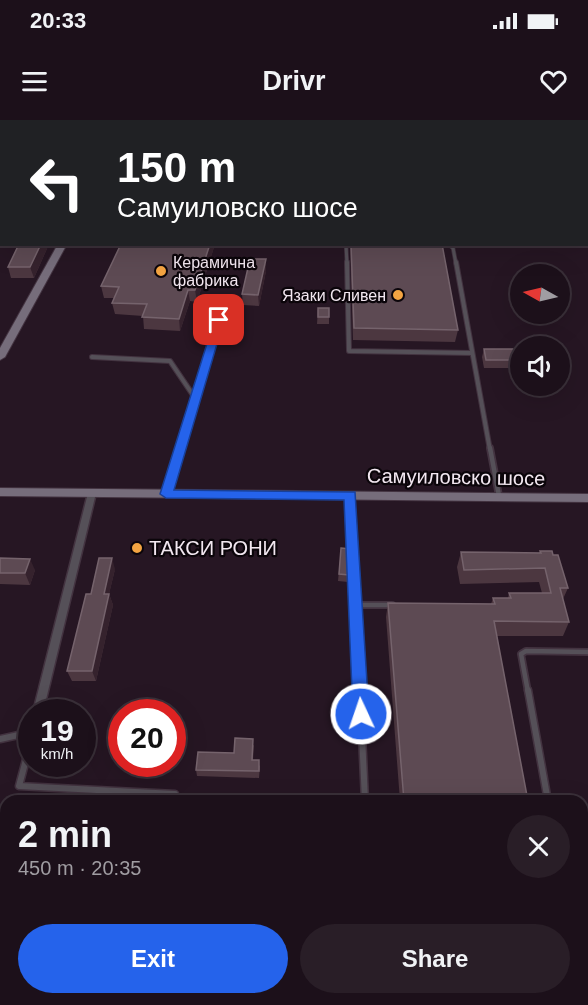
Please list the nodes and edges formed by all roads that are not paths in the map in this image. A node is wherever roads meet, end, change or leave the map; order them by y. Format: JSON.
{"nodes":[{"id":1,"x":62,"y":246,"type":"edge"},
{"id":2,"x":346,"y":246,"type":"edge"},
{"id":3,"x":450,"y":246,"type":"edge"},
{"id":4,"x":225,"y":300,"type":"dead end"},
{"id":5,"x":472,"y":353,"type":"junction"},
{"id":6,"x":0,"y":357,"type":"edge"},
{"id":7,"x":92,"y":357,"type":"dead end"},
{"id":8,"x":195,"y":398,"type":"junction"},
{"id":9,"x":0,"y":492,"type":"edge"},
{"id":10,"x":92,"y":493,"type":"junction"},
{"id":11,"x":166,"y":494,"type":"junction"},
{"id":12,"x":351,"y":496,"type":"junction"},
{"id":13,"x":499,"y":497,"type":"junction"},
{"id":14,"x":588,"y":498,"type":"edge"},
{"id":15,"x":356,"y":605,"type":"junction"},
{"id":16,"x":401,"y":605,"type":"edge"},
{"id":17,"x":588,"y":652,"type":"edge"},
{"id":18,"x":41,"y":699,"type":"edge"},
{"id":19,"x":18,"y":735,"type":"edge"},
{"id":20,"x":0,"y":739,"type":"edge"},
{"id":21,"x":21,"y":777,"type":"edge"},
{"id":22,"x":175,"y":794,"type":"dead end"},
{"id":23,"x":365,"y":795,"type":"edge"},
{"id":24,"x":547,"y":795,"type":"edge"}],
"edges":[{"from":1,"to":6,"type":"street"},
{"from":2,"to":5,"type":"lane"},
{"from":3,"to":5,"type":"lane"},
{"from":4,"to":8,"type":"lane"},
{"from":5,"to":13,"type":"lane"},
{"from":7,"to":8,"type":"lane"},
{"from":8,"to":11,"type":"lane"},
{"from":9,"to":10,"type":"street","name":"Самуиловско шосе"},
{"from":10,"to":11,"type":"street","name":"Самуиловско шосе"},
{"from":10,"to":18,"type":"street"},
{"from":11,"to":12,"type":"street","name":"Самуиловско шосе"},
{"from":12,"to":13,"type":"street","name":"Самуиловско шосе"},
{"from":12,"to":15,"type":"lane"},
{"from":13,"to":14,"type":"street","name":"Самуиловско шосе"},
{"from":15,"to":16,"type":"lane"},
{"from":15,"to":23,"type":"lane"},
{"from":17,"to":24,"type":"lane"},
{"from":19,"to":20,"type":"lane"},
{"from":21,"to":22,"type":"lane"}]}
